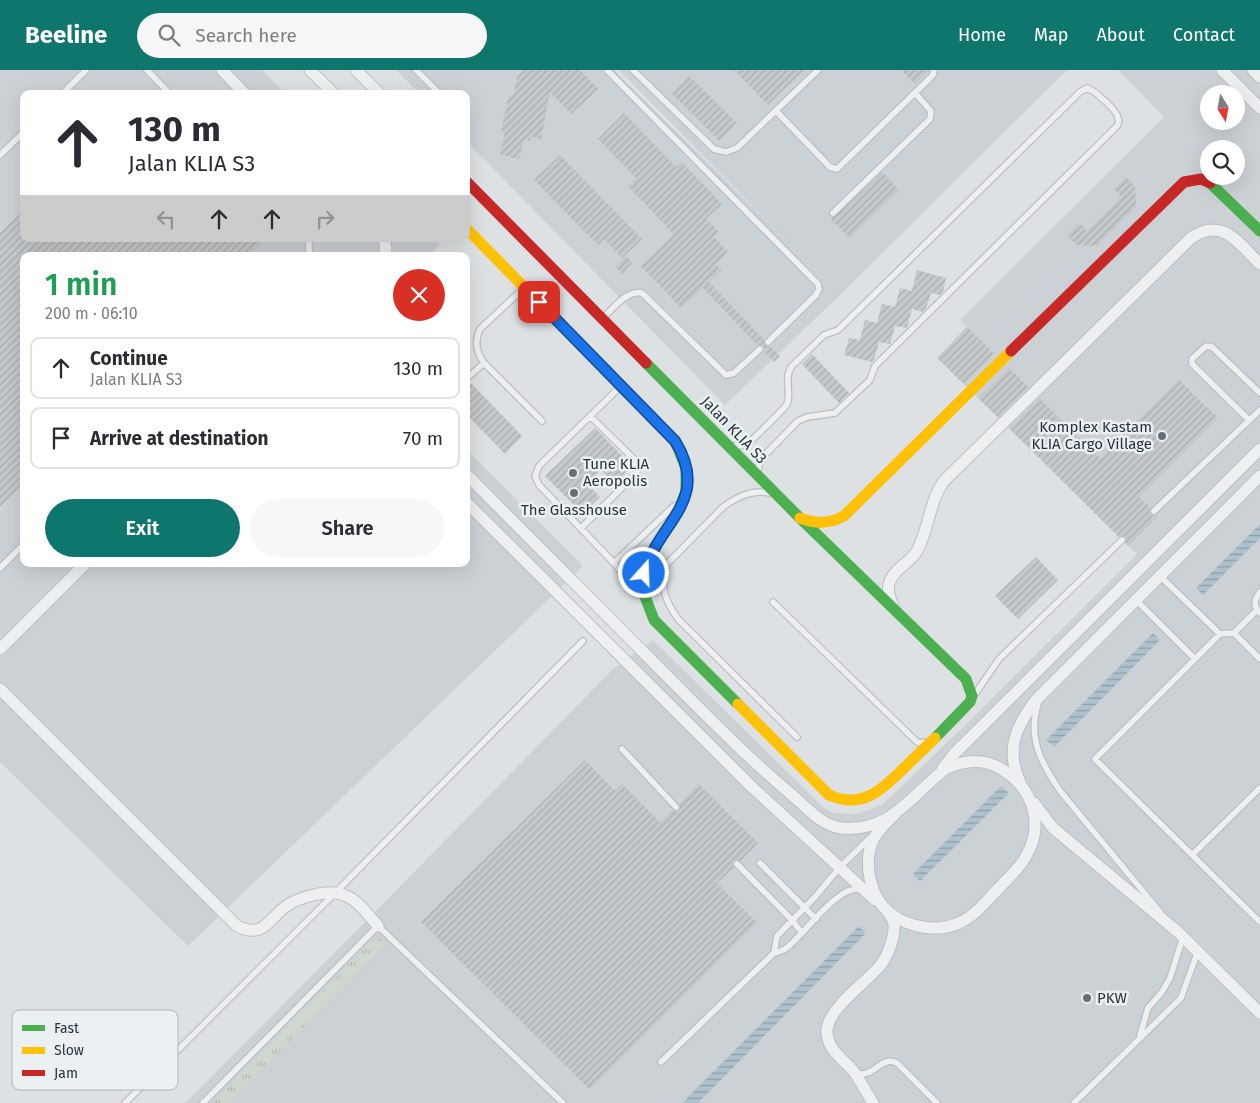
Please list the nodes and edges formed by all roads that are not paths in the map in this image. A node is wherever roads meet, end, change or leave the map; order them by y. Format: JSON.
{"nodes":[{"id":1,"x":86,"y":70,"type":"edge"},
{"id":2,"x":147,"y":70,"type":"edge"},
{"id":3,"x":222,"y":70,"type":"edge"},
{"id":4,"x":310,"y":70,"type":"edge"},
{"id":5,"x":356,"y":70,"type":"edge"},
{"id":6,"x":416,"y":70,"type":"edge"},
{"id":7,"x":607,"y":70,"type":"edge"},
{"id":8,"x":633,"y":70,"type":"edge"},
{"id":9,"x":818,"y":70,"type":"edge"},
{"id":10,"x":934,"y":70,"type":"edge"},
{"id":11,"x":1222,"y":70,"type":"edge"},
{"id":12,"x":1253,"y":70,"type":"edge"},
{"id":13,"x":1260,"y":77,"type":"edge"},
{"id":14,"x":66,"y":90,"type":"edge"},
{"id":15,"x":166,"y":90,"type":"edge"},
{"id":16,"x":241,"y":90,"type":"edge"},
{"id":17,"x":330,"y":90,"type":"edge"},
{"id":18,"x":376,"y":90,"type":"edge"},
{"id":19,"x":436,"y":90,"type":"edge"},
{"id":20,"x":915,"y":94,"type":"junction"},
{"id":21,"x":1260,"y":108,"type":"edge"},
{"id":22,"x":776,"y":111,"type":"junction"},
{"id":23,"x":20,"y":136,"type":"edge"},
{"id":24,"x":0,"y":155,"type":"edge"},
{"id":25,"x":470,"y":185,"type":"edge"},
{"id":26,"x":833,"y":213,"type":"dead end"},
{"id":27,"x":1260,"y":231,"type":"edge"},
{"id":28,"x":470,"y":232,"type":"edge"},
{"id":29,"x":1260,"y":264,"type":"edge"},
{"id":30,"x":525,"y":288,"type":"junction"},
{"id":31,"x":603,"y":318,"type":"junction"},
{"id":32,"x":768,"y":342,"type":"dead end"},
{"id":33,"x":760,"y":349,"type":"dead end"},
{"id":34,"x":484,"y":363,"type":"junction"},
{"id":35,"x":470,"y":375,"type":"edge"},
{"id":36,"x":622,"y":386,"type":"junction"},
{"id":37,"x":1260,"y":393,"type":"edge"},
{"id":38,"x":1260,"y":410,"type":"edge"},
{"id":39,"x":590,"y":416,"type":"junction"},
{"id":40,"x":542,"y":420,"type":"dead end"},
{"id":41,"x":1249,"y":420,"type":"junction"},
{"id":42,"x":725,"y":442,"type":"junction"},
{"id":43,"x":1260,"y":449,"type":"edge"},
{"id":44,"x":1260,"y":476,"type":"edge"},
{"id":45,"x":470,"y":478,"type":"edge"},
{"id":46,"x":761,"y":479,"type":"junction"},
{"id":47,"x":686,"y":494,"type":"junction"},
{"id":48,"x":783,"y":501,"type":"junction"},
{"id":49,"x":470,"y":506,"type":"edge"},
{"id":50,"x":1154,"y":511,"type":"dead end"},
{"id":51,"x":800,"y":518,"type":"junction"},
{"id":52,"x":581,"y":528,"type":"junction"},
{"id":53,"x":1122,"y":540,"type":"dead end"},
{"id":54,"x":20,"y":548,"type":"edge"},
{"id":55,"x":614,"y":563,"type":"junction"},
{"id":56,"x":82,"y":567,"type":"edge"},
{"id":57,"x":0,"y":568,"type":"edge"},
{"id":58,"x":1160,"y":576,"type":"junction"},
{"id":59,"x":1260,"y":592,"type":"edge"},
{"id":60,"x":1136,"y":600,"type":"junction"},
{"id":61,"x":645,"y":601,"type":"junction"},
{"id":62,"x":773,"y":602,"type":"dead end"},
{"id":63,"x":1258,"y":612,"type":"edge"},
{"id":64,"x":898,"y":614,"type":"junction"},
{"id":65,"x":1234,"y":633,"type":"junction"},
{"id":66,"x":1220,"y":634,"type":"junction"},
{"id":67,"x":583,"y":641,"type":"dead end"},
{"id":68,"x":0,"y":650,"type":"edge"},
{"id":69,"x":1195,"y":659,"type":"junction"},
{"id":70,"x":1260,"y":659,"type":"edge"},
{"id":71,"x":0,"y":688,"type":"edge"},
{"id":72,"x":1047,"y":689,"type":"junction"},
{"id":73,"x":970,"y":702,"type":"junction"},
{"id":74,"x":798,"y":737,"type":"dead end"},
{"id":75,"x":934,"y":739,"type":"junction"},
{"id":76,"x":622,"y":749,"type":"dead end"},
{"id":77,"x":935,"y":777,"type":"junction"},
{"id":78,"x":1260,"y":788,"type":"edge"},
{"id":79,"x":1026,"y":792,"type":"junction"},
{"id":80,"x":676,"y":806,"type":"dead end"},
{"id":81,"x":895,"y":814,"type":"junction"},
{"id":82,"x":882,"y":828,"type":"junction"},
{"id":83,"x":1192,"y":855,"type":"junction"},
{"id":84,"x":760,"y":863,"type":"dead end"},
{"id":85,"x":737,"y":864,"type":"dead end"},
{"id":86,"x":840,"y":866,"type":"junction"},
{"id":87,"x":865,"y":891,"type":"junction"},
{"id":88,"x":335,"y":894,"type":"junction"},
{"id":89,"x":806,"y":908,"type":"junction"},
{"id":90,"x":885,"y":909,"type":"junction"},
{"id":91,"x":816,"y":919,"type":"junction"},
{"id":92,"x":793,"y":921,"type":"junction"},
{"id":93,"x":1260,"y":922,"type":"edge"},
{"id":94,"x":378,"y":926,"type":"junction"},
{"id":95,"x":801,"y":932,"type":"junction"},
{"id":96,"x":1180,"y":934,"type":"junction"},
{"id":97,"x":1198,"y":951,"type":"junction"},
{"id":98,"x":774,"y":953,"type":"junction"},
{"id":99,"x":1260,"y":1013,"type":"edge"},
{"id":100,"x":1138,"y":1040,"type":"junction"},
{"id":101,"x":178,"y":1050,"type":"edge"},
{"id":102,"x":660,"y":1062,"type":"dead end"},
{"id":103,"x":854,"y":1072,"type":"junction"},
{"id":104,"x":138,"y":1090,"type":"edge"},
{"id":105,"x":125,"y":1103,"type":"edge"},
{"id":106,"x":203,"y":1103,"type":"edge"},
{"id":107,"x":562,"y":1103,"type":"edge"},
{"id":108,"x":873,"y":1103,"type":"edge"},
{"id":109,"x":937,"y":1103,"type":"edge"},
{"id":110,"x":1074,"y":1103,"type":"edge"}],
"edges":[{"from":1,"to":14,"type":"lane"},
{"from":2,"to":15,"type":"lane"},
{"from":3,"to":16,"type":"street"},
{"from":4,"to":17,"type":"street"},
{"from":5,"to":18,"type":"street"},
{"from":6,"to":19,"type":"lane"},
{"from":7,"to":32,"type":"lane"},
{"from":8,"to":22,"type":"lane"},
{"from":9,"to":22,"type":"lane"},
{"from":10,"to":20,"type":"lane"},
{"from":11,"to":21,"type":"street"},
{"from":12,"to":13,"type":"street"},
{"from":20,"to":22,"type":"lane"},
{"from":20,"to":26,"type":"lane"},
{"from":23,"to":24,"type":"lane"},
{"from":25,"to":31,"type":"street","name":"Jalan KLIA S3"},
{"from":27,"to":51,"type":"street"},
{"from":28,"to":30,"type":"street"},
{"from":29,"to":64,"type":"street"},
{"from":30,"to":34,"type":"lane"},
{"from":30,"to":36,"type":"street"},
{"from":31,"to":33,"type":"lane"},
{"from":31,"to":42,"type":"street","name":"Jalan KLIA S3"},
{"from":34,"to":35,"type":"lane"},
{"from":34,"to":40,"type":"lane"},
{"from":36,"to":39,"type":"lane"},
{"from":36,"to":47,"type":"street"},
{"from":37,"to":41,"type":"lane"},
{"from":38,"to":41,"type":"lane"},
{"from":39,"to":52,"type":"lane"},
{"from":39,"to":52,"type":"lane"},
{"from":41,"to":50,"type":"lane"},
{"from":42,"to":46,"type":"street","name":"Jalan KLIA S3"},
{"from":42,"to":46,"type":"lane"},
{"from":43,"to":77,"type":"street"},
{"from":44,"to":58,"type":"street"},
{"from":45,"to":81,"type":"street"},
{"from":46,"to":48,"type":"street","name":"Jalan KLIA S3"},
{"from":47,"to":55,"type":"lane"},
{"from":47,"to":61,"type":"street"},
{"from":48,"to":51,"type":"street","name":"Jalan KLIA S3"},
{"from":48,"to":74,"type":"lane"},
{"from":49,"to":86,"type":"street"},
{"from":51,"to":64,"type":"street","name":"Jalan KLIA S3"},
{"from":52,"to":55,"type":"lane"},
{"from":53,"to":73,"type":"lane"},
{"from":54,"to":57,"type":"lane"},
{"from":55,"to":61,"type":"lane"},
{"from":56,"to":68,"type":"street"},
{"from":58,"to":60,"type":"street"},
{"from":58,"to":66,"type":"lane"},
{"from":59,"to":63,"type":"lane"},
{"from":60,"to":69,"type":"lane"},
{"from":60,"to":72,"type":"street"},
{"from":61,"to":75,"type":"street"},
{"from":62,"to":75,"type":"lane"},
{"from":63,"to":65,"type":"lane"},
{"from":64,"to":73,"type":"street","name":"Jalan KLIA S3"},
{"from":65,"to":66,"type":"lane"},
{"from":65,"to":70,"type":"lane"},
{"from":66,"to":69,"type":"lane"},
{"from":67,"to":88,"type":"lane"},
{"from":69,"to":83,"type":"lane"},
{"from":71,"to":88,"type":"street"},
{"from":72,"to":79,"type":"street"},
{"from":72,"to":96,"type":"lane"},
{"from":73,"to":75,"type":"street"},
{"from":76,"to":80,"type":"lane"},
{"from":77,"to":79,"type":"street"},
{"from":77,"to":81,"type":"street"},
{"from":78,"to":83,"type":"lane"},
{"from":79,"to":90,"type":"street"},
{"from":79,"to":96,"type":"street"},
{"from":81,"to":82,"type":"street"},
{"from":82,"to":86,"type":"lane"},
{"from":82,"to":90,"type":"street"},
{"from":83,"to":93,"type":"lane"},
{"from":84,"to":89,"type":"lane"},
{"from":85,"to":92,"type":"lane"},
{"from":86,"to":87,"type":"street"},
{"from":86,"to":89,"type":"lane"},
{"from":87,"to":90,"type":"street"},
{"from":87,"to":91,"type":"lane"},
{"from":88,"to":94,"type":"street"},
{"from":88,"to":101,"type":"lane"},
{"from":89,"to":91,"type":"lane"},
{"from":89,"to":92,"type":"lane"},
{"from":90,"to":103,"type":"street"},
{"from":91,"to":95,"type":"lane"},
{"from":92,"to":95,"type":"lane"},
{"from":92,"to":98,"type":"lane"},
{"from":94,"to":106,"type":"lane"},
{"from":94,"to":107,"type":"lane"},
{"from":95,"to":98,"type":"lane"},
{"from":96,"to":97,"type":"street"},
{"from":96,"to":100,"type":"lane"},
{"from":97,"to":99,"type":"street"},
{"from":97,"to":100,"type":"lane"},
{"from":98,"to":102,"type":"lane"},
{"from":100,"to":110,"type":"lane"},
{"from":103,"to":108,"type":"street"},
{"from":103,"to":109,"type":"lane"},
{"from":104,"to":105,"type":"lane"}]}
